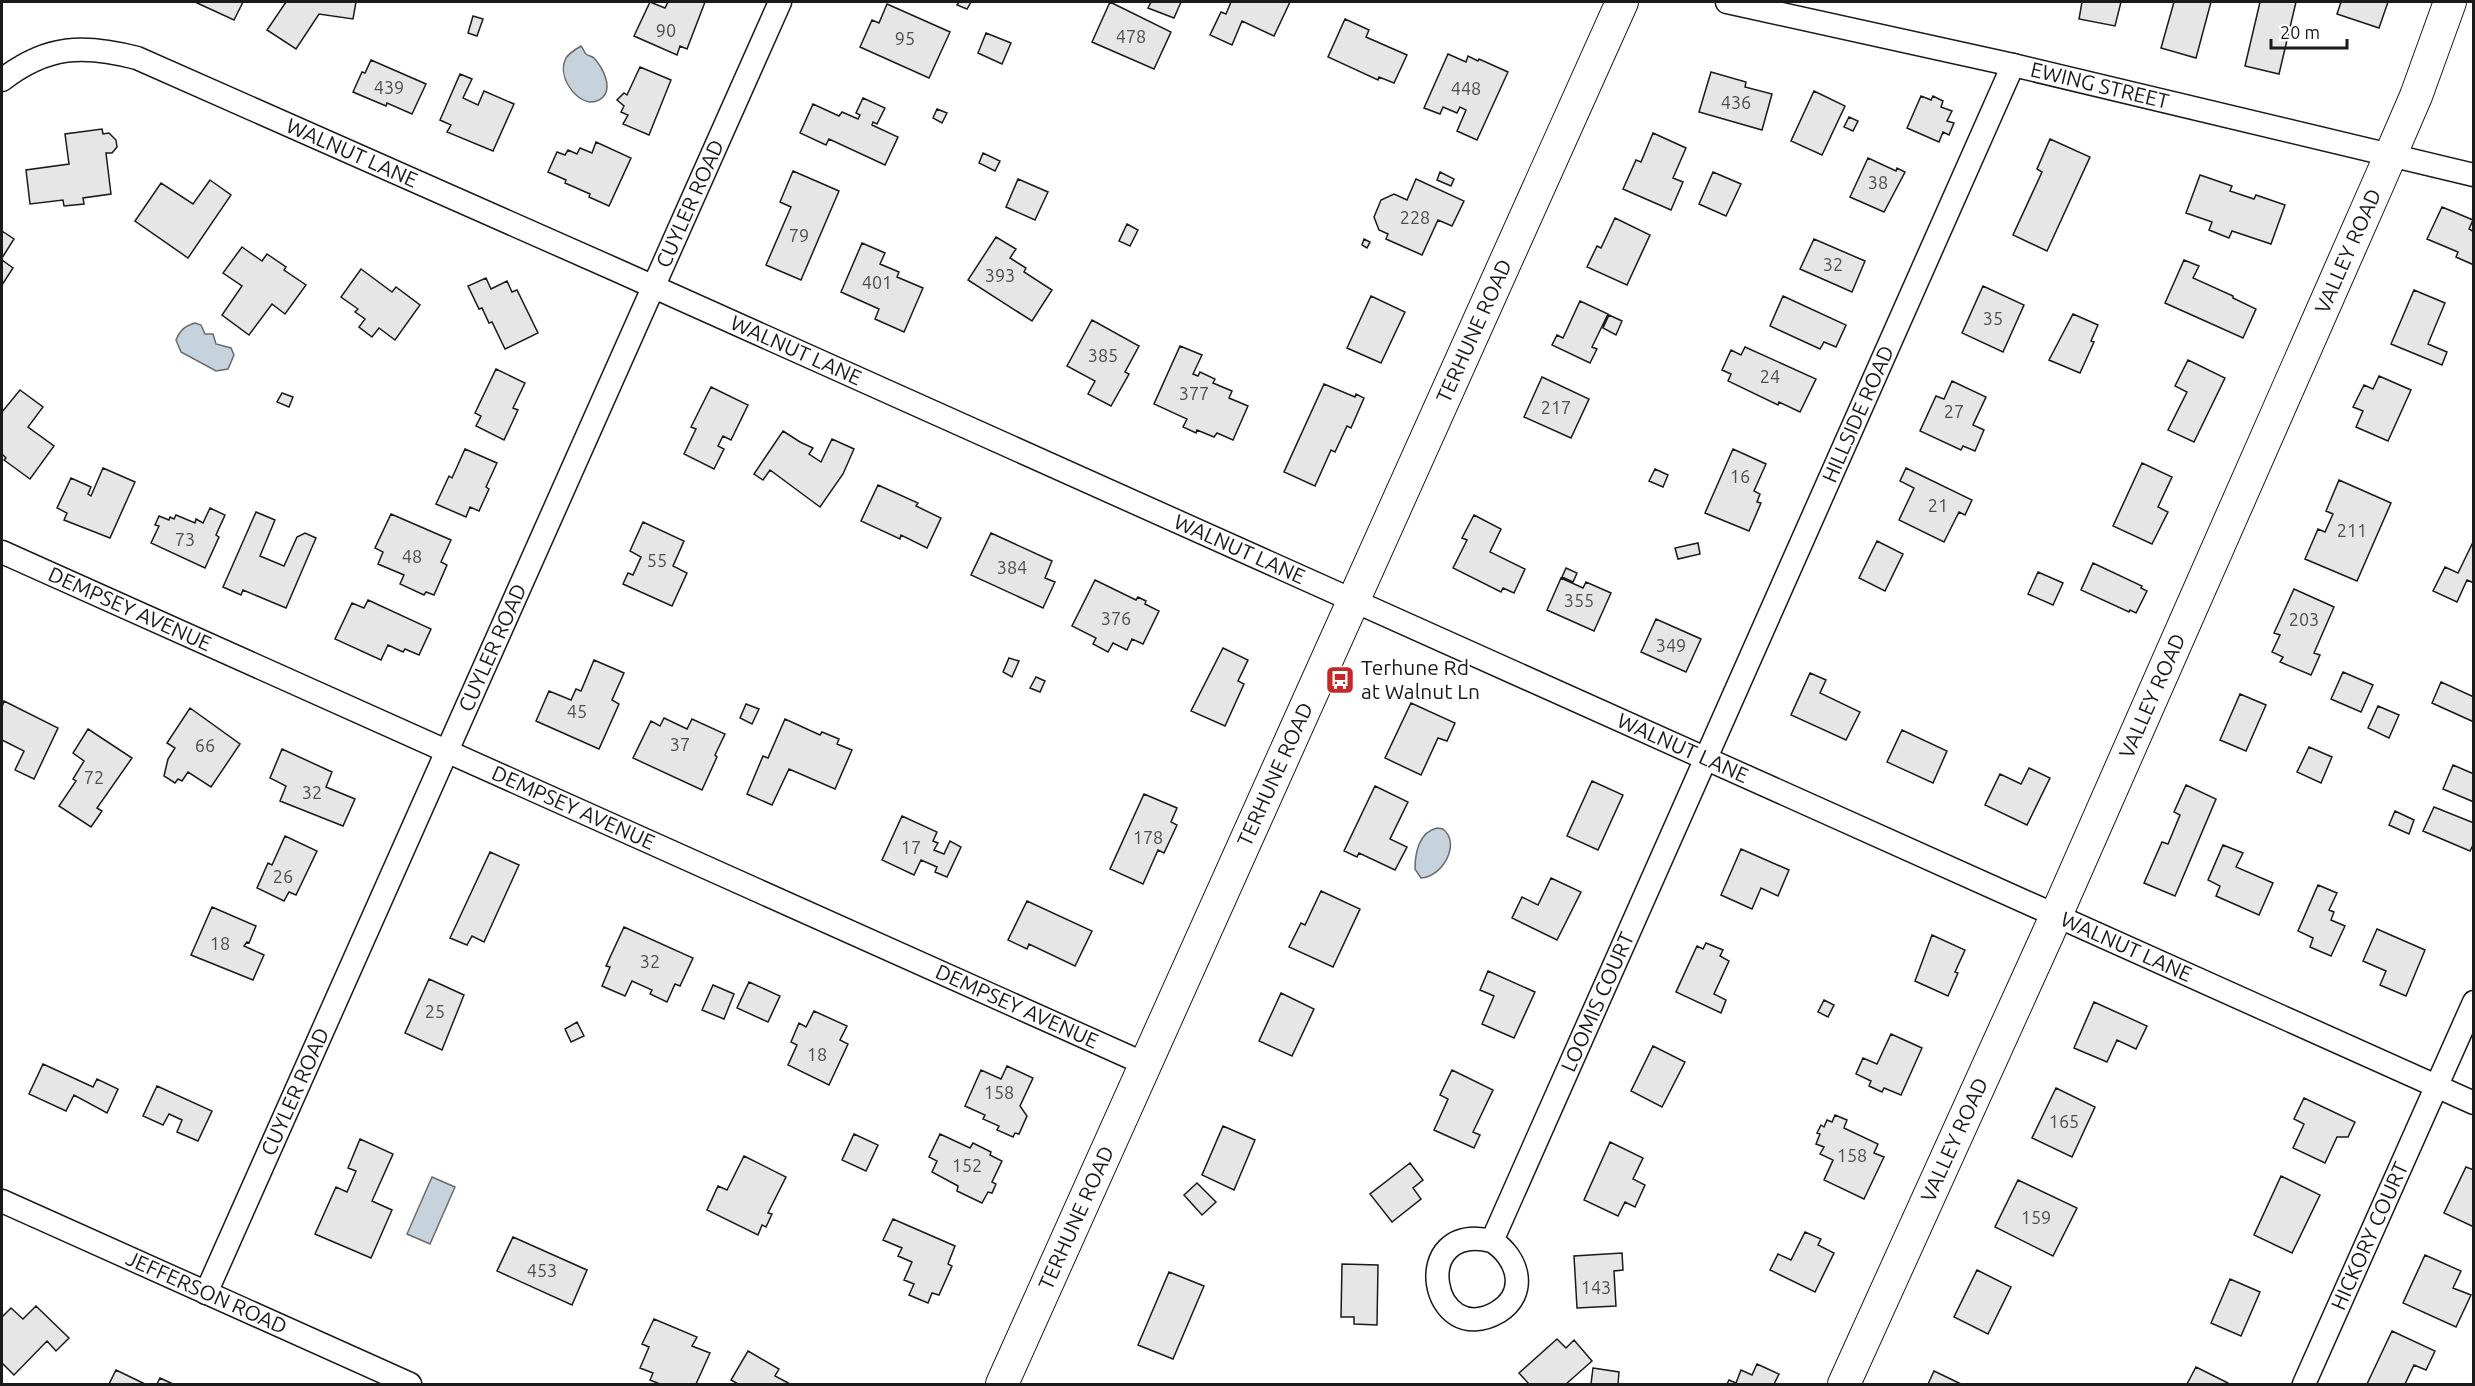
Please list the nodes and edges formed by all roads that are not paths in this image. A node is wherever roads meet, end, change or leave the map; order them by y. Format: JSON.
{"nodes":[{"id":1,"x":780,"y":2,"type":"edge"},
{"id":2,"x":1622,"y":2,"type":"edge"},
{"id":3,"x":1727,"y":2,"type":"edge"},
{"id":4,"x":2450,"y":2,"type":"edge"},
{"id":5,"x":2013,"y":65,"type":"junction"},
{"id":6,"x":2,"y":80,"type":"edge"},
{"id":7,"x":2390,"y":156,"type":"junction"},
{"id":8,"x":2474,"y":175,"type":"edge"},
{"id":9,"x":654,"y":287,"type":"junction"},
{"id":10,"x":2,"y":552,"type":"edge"},
{"id":11,"x":1352,"y":601,"type":"junction"},
{"id":12,"x":448,"y":752,"type":"junction"},
{"id":13,"x":1707,"y":760,"type":"junction"},
{"id":14,"x":2056,"y":915,"type":"junction"},
{"id":15,"x":2474,"y":1002,"type":"edge"},
{"id":16,"x":1145,"y":1064,"type":"junction"},
{"id":17,"x":2436,"y":1086,"type":"junction"},
{"id":18,"x":2474,"y":1103,"type":"edge"},
{"id":19,"x":2,"y":1201,"type":"edge"},
{"id":20,"x":1492,"y":1241,"type":"dead end"},
{"id":21,"x":206,"y":1293,"type":"junction"},
{"id":22,"x":410,"y":1384,"type":"edge"},
{"id":23,"x":1002,"y":1384,"type":"edge"},
{"id":24,"x":1844,"y":1384,"type":"edge"},
{"id":25,"x":2304,"y":1384,"type":"edge"}],
"edges":[{"from":1,"to":9,"type":"street","name":"CUYLER ROAD"},
{"from":2,"to":11,"type":"street","name":"TERHUNE ROAD"},
{"from":3,"to":5,"type":"street","name":"EWING STREET"},
{"from":4,"to":7,"type":"street","name":"VALLEY ROAD"},
{"from":5,"to":7,"type":"street","name":"EWING STREET"},
{"from":5,"to":13,"type":"street","name":"HILLSIDE ROAD"},
{"from":6,"to":9,"type":"street","name":"WALNUT LANE"},
{"from":7,"to":8,"type":"street","name":"EWING STREET"},
{"from":7,"to":14,"type":"street","name":"VALLEY ROAD"},
{"from":9,"to":11,"type":"street","name":"WALNUT LANE"},
{"from":9,"to":12,"type":"street","name":"CUYLER ROAD"},
{"from":10,"to":12,"type":"street","name":"DEMPSEY AVENUE"},
{"from":11,"to":13,"type":"street","name":"WALNUT LANE"},
{"from":11,"to":16,"type":"street","name":"TERHUNE ROAD"},
{"from":12,"to":16,"type":"street","name":"DEMPSEY AVENUE"},
{"from":12,"to":21,"type":"street","name":"CUYLER ROAD"},
{"from":13,"to":14,"type":"street","name":"WALNUT LANE"},
{"from":13,"to":20,"type":"street","name":"LOOMIS COURT"},
{"from":14,"to":17,"type":"street","name":"WALNUT LANE"},
{"from":14,"to":24,"type":"street","name":"VALLEY ROAD"},
{"from":15,"to":17,"type":"street","name":"HICKORY COURT"},
{"from":16,"to":23,"type":"street","name":"TERHUNE ROAD"},
{"from":17,"to":18,"type":"street","name":"WALNUT LANE"},
{"from":17,"to":25,"type":"street","name":"HICKORY COURT"},
{"from":19,"to":21,"type":"street","name":"JEFFERSON ROAD"},
{"from":21,"to":22,"type":"street","name":"JEFFERSON ROAD"}]}
